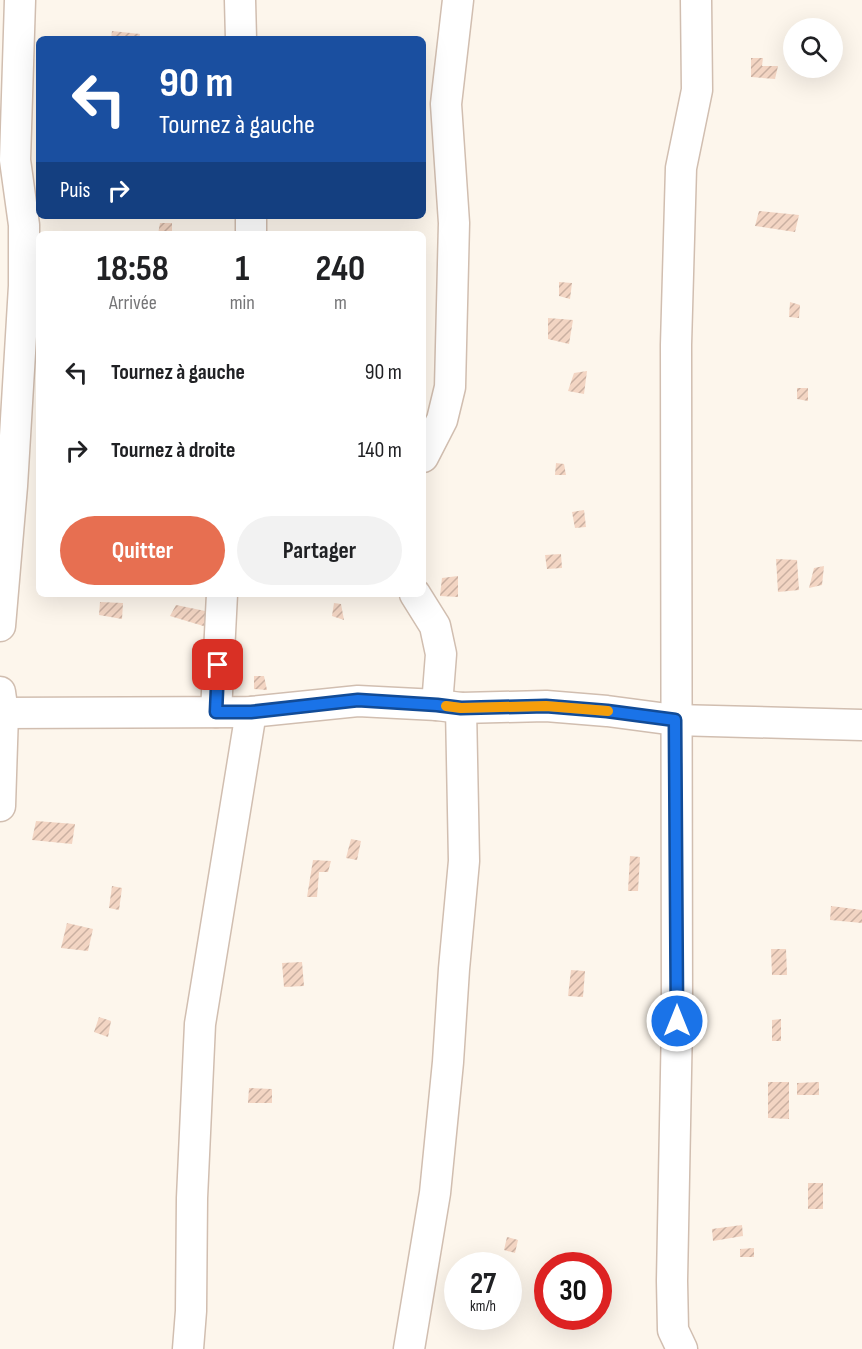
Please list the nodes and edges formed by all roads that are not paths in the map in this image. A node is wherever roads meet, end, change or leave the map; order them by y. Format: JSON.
{"nodes":[{"id":1,"x":20,"y":0,"type":"edge"},
{"id":2,"x":240,"y":0,"type":"edge"},
{"id":3,"x":458,"y":0,"type":"edge"},
{"id":4,"x":696,"y":0,"type":"edge"},
{"id":5,"x":241,"y":36,"type":"edge"},
{"id":6,"x":426,"y":451,"type":"edge"},
{"id":7,"x":222,"y":597,"type":"edge"},
{"id":8,"x":417,"y":597,"type":"edge"},
{"id":9,"x":0,"y":626,"type":"edge"},
{"id":10,"x":1,"y":706,"type":"edge"},
{"id":11,"x":449,"y":706,"type":"junction"},
{"id":12,"x":216,"y":712,"type":"junction"},
{"id":13,"x":251,"y":712,"type":"junction"},
{"id":14,"x":675,"y":720,"type":"junction"},
{"id":15,"x":862,"y":724,"type":"edge"},
{"id":16,"x":0,"y":806,"type":"edge"},
{"id":17,"x":188,"y":1349,"type":"edge"},
{"id":18,"x":409,"y":1349,"type":"edge"},
{"id":19,"x":682,"y":1349,"type":"edge"}],
"edges":[{"from":1,"to":9,"type":"street"},
{"from":2,"to":5,"type":"street"},
{"from":3,"to":6,"type":"street"},
{"from":4,"to":14,"type":"street"},
{"from":7,"to":12,"type":"street"},
{"from":8,"to":11,"type":"street"},
{"from":10,"to":12,"type":"street"},
{"from":10,"to":16,"type":"street"},
{"from":11,"to":13,"type":"street"},
{"from":11,"to":14,"type":"street"},
{"from":11,"to":18,"type":"street"},
{"from":12,"to":13,"type":"street"},
{"from":13,"to":17,"type":"street"},
{"from":14,"to":15,"type":"street"},
{"from":14,"to":19,"type":"street"}]}
